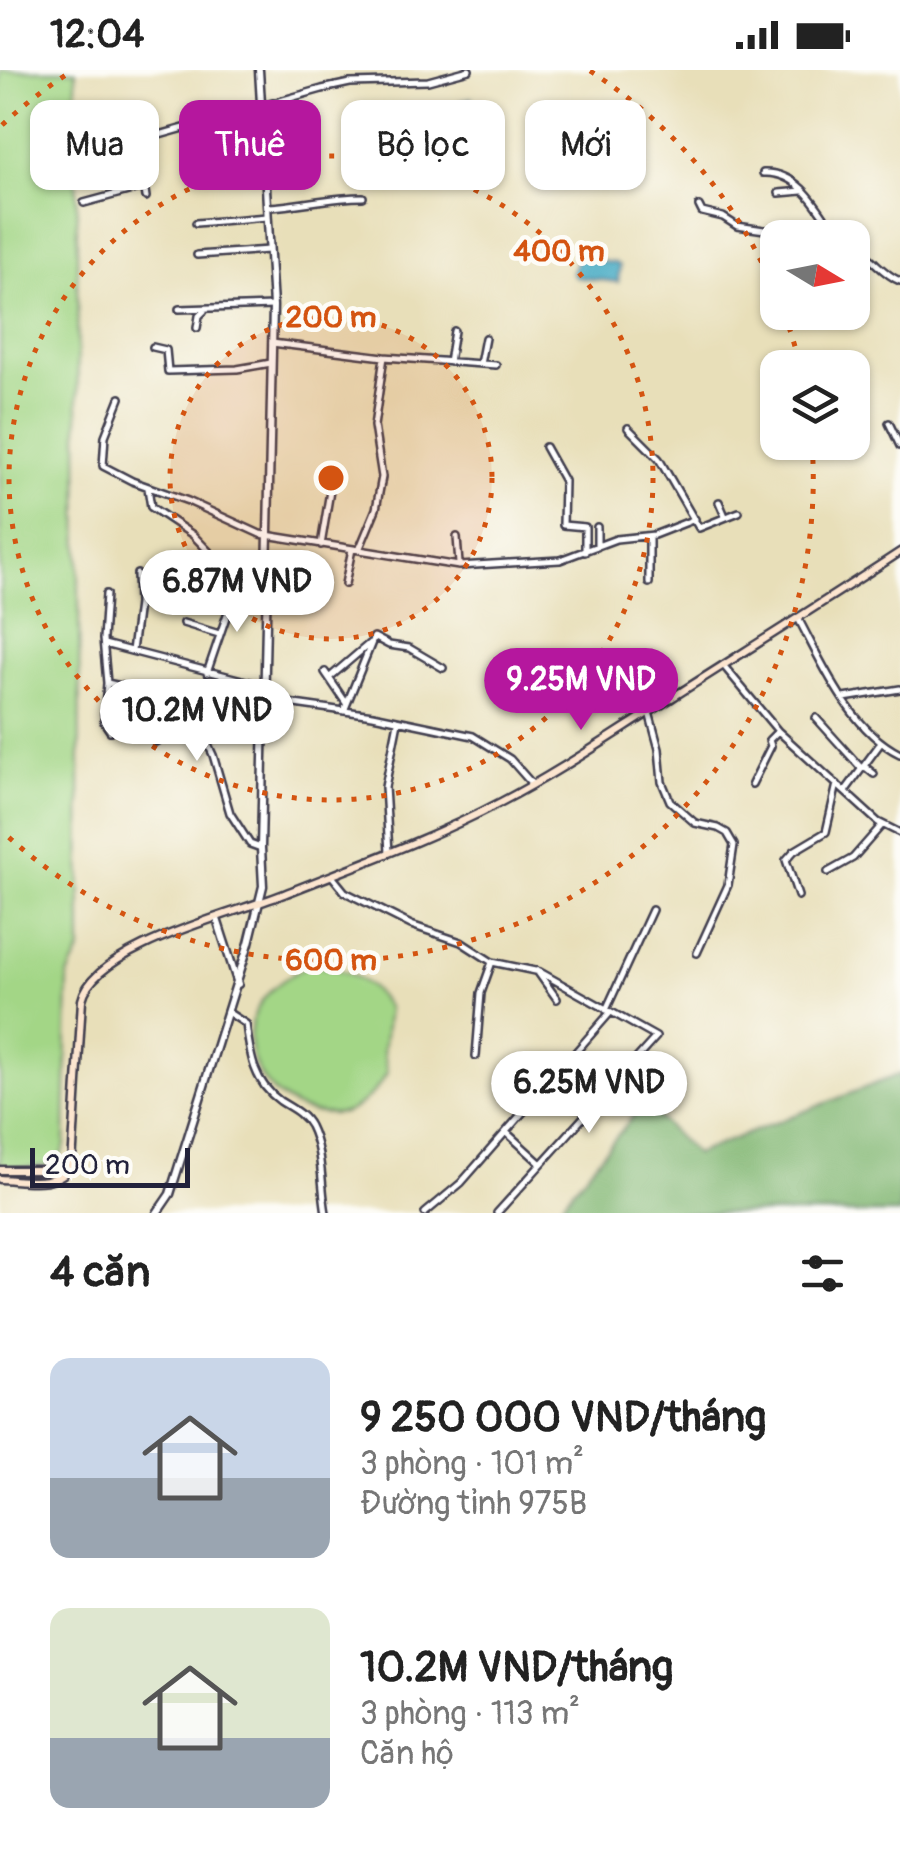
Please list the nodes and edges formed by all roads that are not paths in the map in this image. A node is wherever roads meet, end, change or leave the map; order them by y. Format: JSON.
{"nodes":[{"id":1,"x":259,"y":70,"type":"edge"},
{"id":2,"x":469,"y":70,"type":"edge"},
{"id":3,"x":261,"y":100,"type":"edge"},
{"id":4,"x":288,"y":100,"type":"edge"},
{"id":5,"x":763,"y":172,"type":"dead end"},
{"id":6,"x":129,"y":190,"type":"edge"},
{"id":7,"x":144,"y":190,"type":"edge"},
{"id":8,"x":269,"y":190,"type":"edge"},
{"id":9,"x":805,"y":191,"type":"junction"},
{"id":10,"x":779,"y":193,"type":"dead end"},
{"id":11,"x":362,"y":197,"type":"dead end"},
{"id":12,"x":146,"y":198,"type":"dead end"},
{"id":13,"x":84,"y":203,"type":"dead end"},
{"id":14,"x":700,"y":206,"type":"dead end"},
{"id":15,"x":270,"y":207,"type":"junction"},
{"id":16,"x":270,"y":217,"type":"junction"},
{"id":17,"x":825,"y":220,"type":"edge"},
{"id":18,"x":196,"y":223,"type":"dead end"},
{"id":19,"x":760,"y":229,"type":"edge"},
{"id":20,"x":272,"y":250,"type":"junction"},
{"id":21,"x":197,"y":255,"type":"dead end"},
{"id":22,"x":870,"y":258,"type":"edge"},
{"id":23,"x":900,"y":281,"type":"edge"},
{"id":24,"x":273,"y":306,"type":"junction"},
{"id":25,"x":178,"y":309,"type":"dead end"},
{"id":26,"x":207,"y":309,"type":"junction"},
{"id":27,"x":197,"y":328,"type":"dead end"},
{"id":28,"x":454,"y":331,"type":"dead end"},
{"id":29,"x":485,"y":338,"type":"dead end"},
{"id":30,"x":272,"y":343,"type":"junction"},
{"id":31,"x":153,"y":347,"type":"dead end"},
{"id":32,"x":384,"y":357,"type":"junction"},
{"id":33,"x":450,"y":362,"type":"junction"},
{"id":34,"x":271,"y":363,"type":"junction"},
{"id":35,"x":480,"y":364,"type":"junction"},
{"id":36,"x":496,"y":365,"type":"dead end"},
{"id":37,"x":120,"y":398,"type":"dead end"},
{"id":38,"x":889,"y":423,"type":"dead end"},
{"id":39,"x":628,"y":428,"type":"dead end"},
{"id":40,"x":900,"y":446,"type":"edge"},
{"id":41,"x":545,"y":447,"type":"dead end"},
{"id":42,"x":332,"y":479,"type":"dead end"},
{"id":43,"x":148,"y":488,"type":"junction"},
{"id":44,"x":719,"y":502,"type":"dead end"},
{"id":45,"x":739,"y":512,"type":"dead end"},
{"id":46,"x":725,"y":516,"type":"junction"},
{"id":47,"x":695,"y":519,"type":"junction"},
{"id":48,"x":597,"y":526,"type":"dead end"},
{"id":49,"x":269,"y":536,"type":"junction"},
{"id":50,"x":648,"y":536,"type":"junction"},
{"id":51,"x":457,"y":537,"type":"dead end"},
{"id":52,"x":322,"y":545,"type":"junction"},
{"id":53,"x":597,"y":546,"type":"junction"},
{"id":54,"x":355,"y":550,"type":"junction"},
{"id":55,"x":585,"y":552,"type":"junction"},
{"id":56,"x":900,"y":552,"type":"edge"},
{"id":57,"x":459,"y":566,"type":"junction"},
{"id":58,"x":137,"y":574,"type":"dead end"},
{"id":59,"x":238,"y":582,"type":"junction"},
{"id":60,"x":648,"y":583,"type":"dead end"},
{"id":61,"x":345,"y":584,"type":"dead end"},
{"id":62,"x":193,"y":588,"type":"dead end"},
{"id":63,"x":106,"y":594,"type":"dead end"},
{"id":64,"x":268,"y":595,"type":"junction"},
{"id":65,"x":230,"y":603,"type":"junction"},
{"id":66,"x":799,"y":620,"type":"junction"},
{"id":67,"x":182,"y":622,"type":"dead end"},
{"id":68,"x":219,"y":634,"type":"junction"},
{"id":69,"x":370,"y":643,"type":"junction"},
{"id":70,"x":104,"y":644,"type":"junction"},
{"id":71,"x":132,"y":652,"type":"junction"},
{"id":72,"x":724,"y":665,"type":"junction"},
{"id":73,"x":443,"y":668,"type":"dead end"},
{"id":74,"x":207,"y":673,"type":"junction"},
{"id":75,"x":107,"y":682,"type":"junction"},
{"id":76,"x":267,"y":686,"type":"junction"},
{"id":77,"x":900,"y":689,"type":"edge"},
{"id":78,"x":843,"y":698,"type":"junction"},
{"id":79,"x":266,"y":700,"type":"junction"},
{"id":80,"x":345,"y":707,"type":"junction"},
{"id":81,"x":649,"y":712,"type":"junction"},
{"id":82,"x":104,"y":714,"type":"junction"},
{"id":83,"x":816,"y":718,"type":"dead end"},
{"id":84,"x":398,"y":722,"type":"junction"},
{"id":85,"x":778,"y":731,"type":"junction"},
{"id":86,"x":110,"y":732,"type":"dead end"},
{"id":87,"x":166,"y":736,"type":"dead end"},
{"id":88,"x":880,"y":744,"type":"junction"},
{"id":89,"x":900,"y":754,"type":"edge"},
{"id":90,"x":863,"y":768,"type":"junction"},
{"id":91,"x":874,"y":774,"type":"dead end"},
{"id":92,"x":532,"y":784,"type":"junction"},
{"id":93,"x":752,"y":784,"type":"dead end"},
{"id":94,"x":837,"y":784,"type":"junction"},
{"id":95,"x":846,"y":791,"type":"junction"},
{"id":96,"x":882,"y":825,"type":"junction"},
{"id":97,"x":900,"y":834,"type":"edge"},
{"id":98,"x":261,"y":848,"type":"junction"},
{"id":99,"x":390,"y":854,"type":"junction"},
{"id":100,"x":828,"y":872,"type":"dead end"},
{"id":101,"x":332,"y":876,"type":"junction"},
{"id":102,"x":798,"y":896,"type":"dead end"},
{"id":103,"x":257,"y":905,"type":"junction"},
{"id":104,"x":652,"y":910,"type":"dead end"},
{"id":105,"x":217,"y":919,"type":"junction"},
{"id":106,"x":697,"y":953,"type":"dead end"},
{"id":107,"x":492,"y":962,"type":"junction"},
{"id":108,"x":537,"y":971,"type":"junction"},
{"id":109,"x":238,"y":984,"type":"junction"},
{"id":110,"x":556,"y":999,"type":"dead end"},
{"id":111,"x":608,"y":1011,"type":"junction"},
{"id":112,"x":229,"y":1013,"type":"junction"},
{"id":113,"x":476,"y":1056,"type":"dead end"},
{"id":114,"x":506,"y":1132,"type":"junction"},
{"id":115,"x":75,"y":1152,"type":"junction"},
{"id":116,"x":540,"y":1163,"type":"junction"},
{"id":117,"x":0,"y":1170,"type":"edge"},
{"id":118,"x":0,"y":1179,"type":"edge"},
{"id":119,"x":157,"y":1213,"type":"edge"},
{"id":120,"x":326,"y":1213,"type":"edge"},
{"id":121,"x":425,"y":1213,"type":"edge"},
{"id":122,"x":497,"y":1213,"type":"edge"}],
"edges":[{"from":1,"to":3,"type":"street"},
{"from":2,"to":4,"type":"street"},
{"from":5,"to":9,"type":"street"},
{"from":6,"to":13,"type":"street"},
{"from":7,"to":12,"type":"street"},
{"from":8,"to":15,"type":"street"},
{"from":9,"to":10,"type":"street"},
{"from":9,"to":17,"type":"street"},
{"from":11,"to":15,"type":"street"},
{"from":14,"to":19,"type":"street"},
{"from":15,"to":16,"type":"street"},
{"from":16,"to":18,"type":"street"},
{"from":16,"to":20,"type":"street"},
{"from":20,"to":21,"type":"street"},
{"from":20,"to":24,"type":"street"},
{"from":22,"to":23,"type":"street"},
{"from":24,"to":26,"type":"street"},
{"from":24,"to":30,"type":"street"},
{"from":25,"to":26,"type":"street"},
{"from":26,"to":27,"type":"street"},
{"from":28,"to":33,"type":"street"},
{"from":29,"to":35,"type":"street"},
{"from":30,"to":32,"type":"street"},
{"from":30,"to":34,"type":"street"},
{"from":31,"to":34,"type":"street"},
{"from":32,"to":33,"type":"street"},
{"from":32,"to":54,"type":"street"},
{"from":33,"to":35,"type":"street"},
{"from":34,"to":49,"type":"street"},
{"from":35,"to":36,"type":"street"},
{"from":37,"to":43,"type":"street"},
{"from":38,"to":40,"type":"street"},
{"from":39,"to":47,"type":"street"},
{"from":41,"to":55,"type":"street"},
{"from":42,"to":52,"type":"street"},
{"from":43,"to":49,"type":"street"},
{"from":43,"to":59,"type":"street"},
{"from":44,"to":46,"type":"street"},
{"from":45,"to":46,"type":"street"},
{"from":46,"to":47,"type":"street"},
{"from":47,"to":50,"type":"street"},
{"from":48,"to":53,"type":"street"},
{"from":49,"to":52,"type":"street"},
{"from":49,"to":64,"type":"street"},
{"from":50,"to":53,"type":"street"},
{"from":50,"to":60,"type":"street"},
{"from":51,"to":57,"type":"street"},
{"from":52,"to":54,"type":"street"},
{"from":53,"to":55,"type":"street"},
{"from":54,"to":57,"type":"street"},
{"from":54,"to":61,"type":"street"},
{"from":55,"to":57,"type":"street"},
{"from":56,"to":66,"type":"main road"},
{"from":58,"to":71,"type":"street"},
{"from":59,"to":64,"type":"street"},
{"from":59,"to":65,"type":"street"},
{"from":62,"to":65,"type":"street"},
{"from":63,"to":70,"type":"street"},
{"from":64,"to":76,"type":"street"},
{"from":65,"to":68,"type":"street"},
{"from":66,"to":72,"type":"main road"},
{"from":66,"to":78,"type":"street"},
{"from":67,"to":68,"type":"street"},
{"from":68,"to":74,"type":"street"},
{"from":69,"to":73,"type":"street"},
{"from":69,"to":80,"type":"street"},
{"from":69,"to":80,"type":"street"},
{"from":70,"to":71,"type":"street"},
{"from":70,"to":75,"type":"street"},
{"from":71,"to":74,"type":"street"},
{"from":72,"to":81,"type":"main road"},
{"from":72,"to":85,"type":"street"},
{"from":74,"to":76,"type":"street"},
{"from":75,"to":82,"type":"street"},
{"from":75,"to":98,"type":"street"},
{"from":76,"to":79,"type":"street"},
{"from":77,"to":78,"type":"street"},
{"from":78,"to":88,"type":"street"},
{"from":79,"to":80,"type":"street"},
{"from":79,"to":98,"type":"street"},
{"from":80,"to":84,"type":"street"},
{"from":81,"to":92,"type":"main road"},
{"from":81,"to":106,"type":"street"},
{"from":82,"to":86,"type":"street"},
{"from":82,"to":87,"type":"street"},
{"from":83,"to":90,"type":"street"},
{"from":84,"to":92,"type":"street"},
{"from":84,"to":99,"type":"street"},
{"from":85,"to":93,"type":"street"},
{"from":85,"to":94,"type":"street"},
{"from":88,"to":89,"type":"street"},
{"from":88,"to":90,"type":"street"},
{"from":90,"to":91,"type":"street"},
{"from":90,"to":95,"type":"street"},
{"from":92,"to":99,"type":"main road"},
{"from":94,"to":95,"type":"street"},
{"from":94,"to":102,"type":"street"},
{"from":95,"to":96,"type":"street"},
{"from":96,"to":97,"type":"street"},
{"from":96,"to":100,"type":"street"},
{"from":98,"to":103,"type":"street"},
{"from":99,"to":101,"type":"main road"},
{"from":101,"to":103,"type":"main road"},
{"from":101,"to":107,"type":"street"},
{"from":103,"to":105,"type":"main road"},
{"from":103,"to":109,"type":"street"},
{"from":104,"to":111,"type":"street"},
{"from":105,"to":109,"type":"street"},
{"from":105,"to":115,"type":"main road"},
{"from":107,"to":108,"type":"street"},
{"from":107,"to":113,"type":"street"},
{"from":108,"to":110,"type":"street"},
{"from":108,"to":111,"type":"street"},
{"from":109,"to":112,"type":"street"},
{"from":111,"to":114,"type":"street"},
{"from":111,"to":116,"type":"street"},
{"from":112,"to":119,"type":"street"},
{"from":112,"to":120,"type":"street"},
{"from":114,"to":116,"type":"street"},
{"from":114,"to":121,"type":"street"},
{"from":115,"to":117,"type":"main road"},
{"from":115,"to":118,"type":"main road"},
{"from":116,"to":122,"type":"street"}]}
